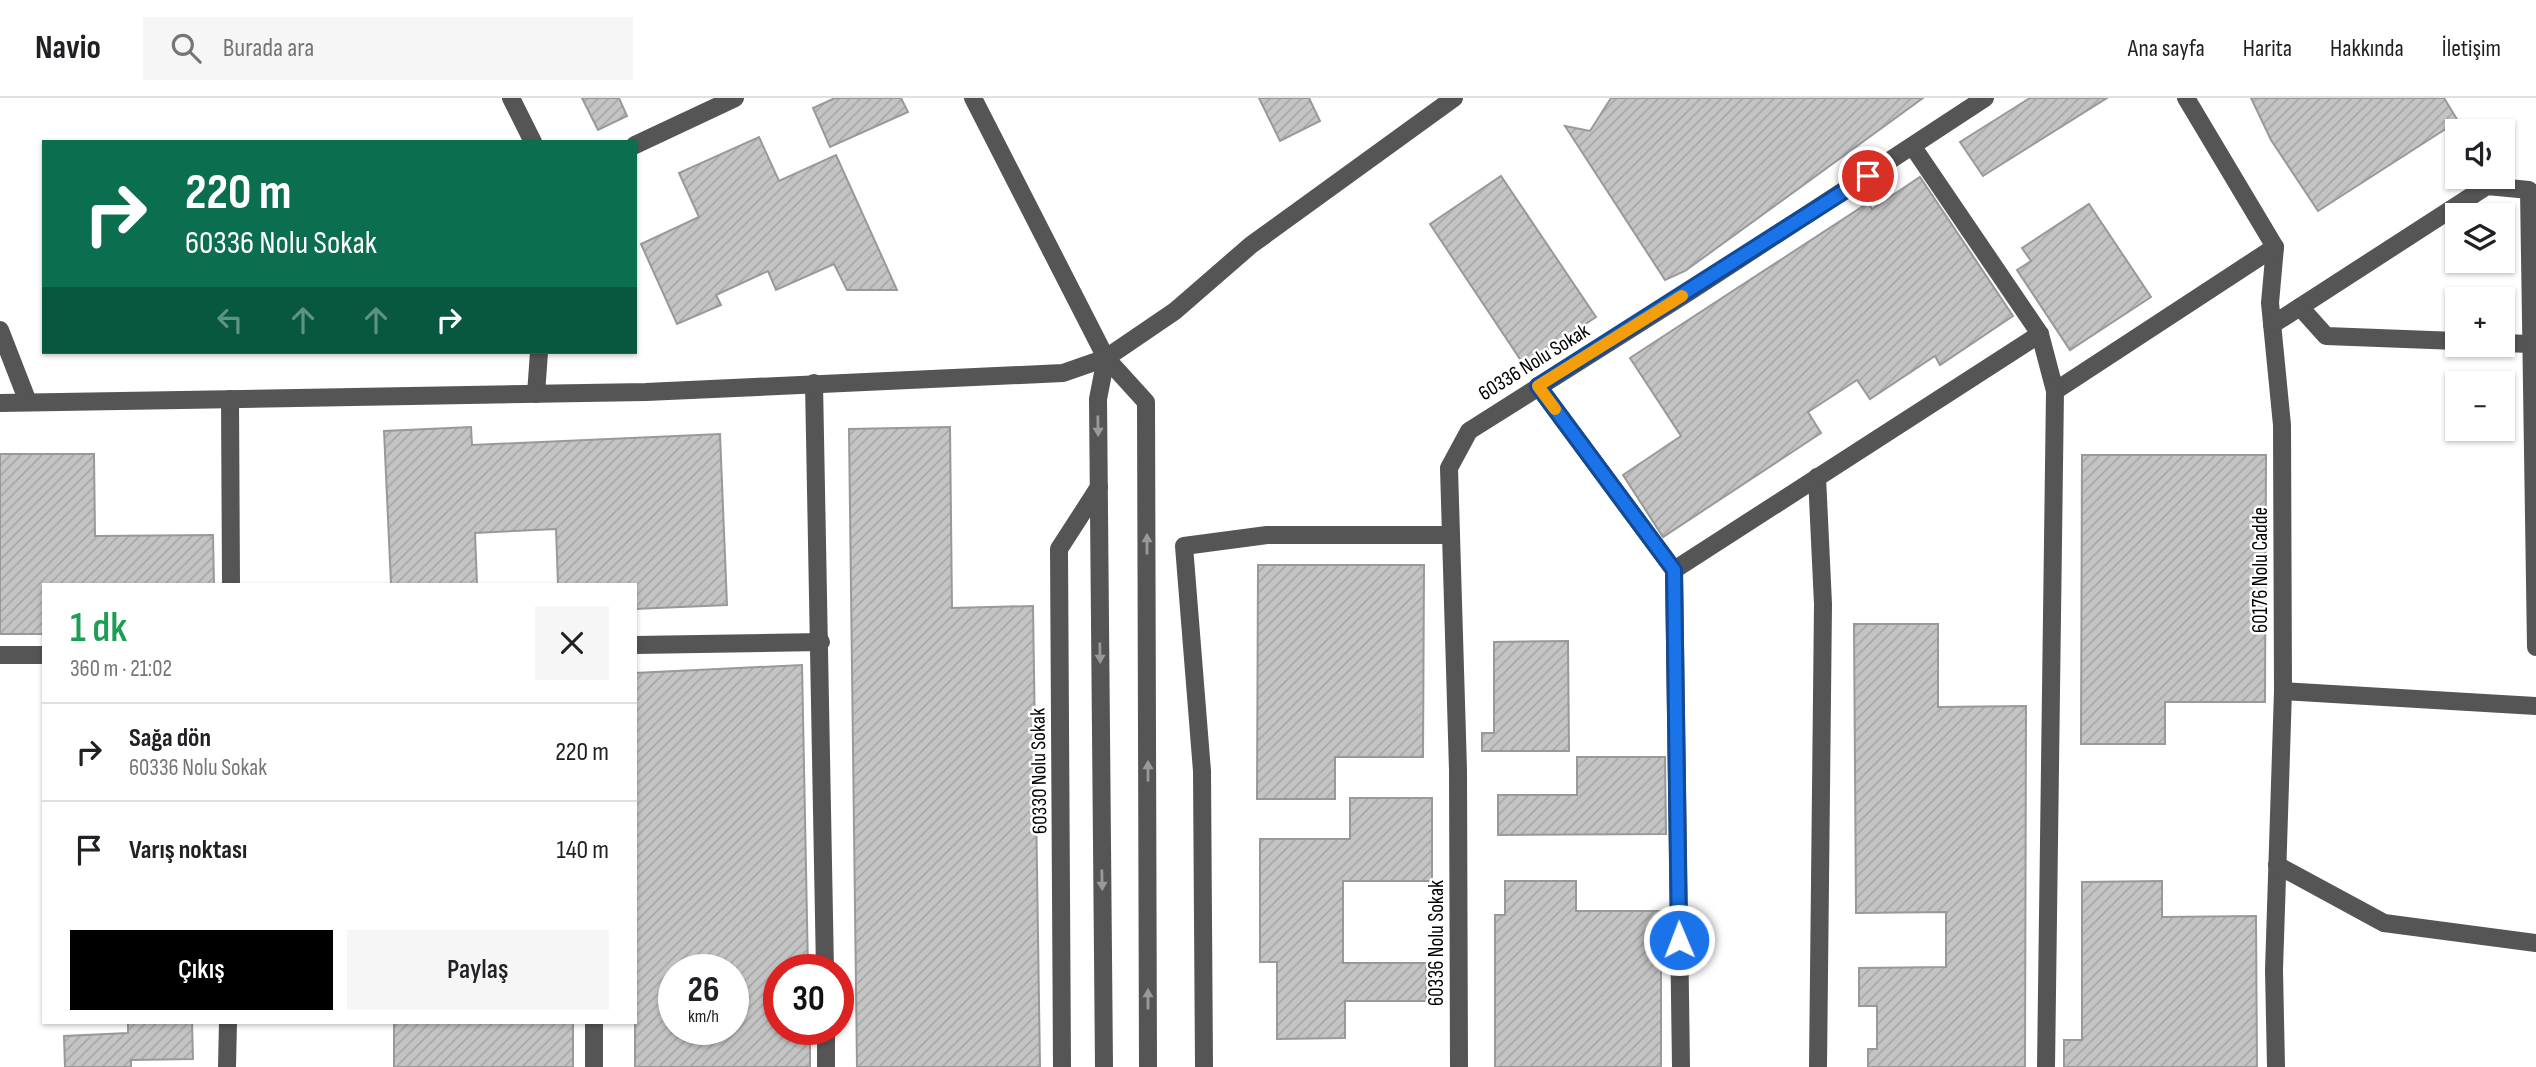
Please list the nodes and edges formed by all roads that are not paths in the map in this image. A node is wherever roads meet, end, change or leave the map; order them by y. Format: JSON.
{"nodes":[{"id":1,"x":511,"y":98,"type":"edge"},
{"id":2,"x":736,"y":98,"type":"edge"},
{"id":3,"x":973,"y":98,"type":"edge"},
{"id":4,"x":1454,"y":98,"type":"edge"},
{"id":5,"x":1986,"y":98,"type":"edge"},
{"id":6,"x":2186,"y":98,"type":"edge"},
{"id":7,"x":532,"y":140,"type":"edge"},
{"id":8,"x":637,"y":144,"type":"edge"},
{"id":9,"x":1913,"y":147,"type":"junction"},
{"id":10,"x":2533,"y":187,"type":"edge"},
{"id":11,"x":2274,"y":247,"type":"junction"},
{"id":12,"x":2300,"y":307,"type":"junction"},
{"id":13,"x":2533,"y":309,"type":"edge"},
{"id":14,"x":2272,"y":325,"type":"junction"},
{"id":15,"x":0,"y":330,"type":"edge"},
{"id":16,"x":2040,"y":334,"type":"junction"},
{"id":17,"x":2445,"y":341,"type":"edge"},
{"id":18,"x":2515,"y":343,"type":"edge"},
{"id":19,"x":2532,"y":344,"type":"junction"},
{"id":20,"x":539,"y":354,"type":"edge"},
{"id":21,"x":1106,"y":358,"type":"junction"},
{"id":22,"x":814,"y":383,"type":"junction"},
{"id":23,"x":1538,"y":386,"type":"junction"},
{"id":24,"x":2055,"y":391,"type":"junction"},
{"id":25,"x":536,"y":394,"type":"junction"},
{"id":26,"x":230,"y":399,"type":"junction"},
{"id":27,"x":0,"y":402,"type":"edge"},
{"id":28,"x":28,"y":402,"type":"junction"},
{"id":29,"x":1817,"y":477,"type":"junction"},
{"id":30,"x":1099,"y":487,"type":"junction"},
{"id":31,"x":1451,"y":535,"type":"junction"},
{"id":32,"x":1674,"y":570,"type":"junction"},
{"id":33,"x":231,"y":583,"type":"edge"},
{"id":34,"x":821,"y":642,"type":"junction"},
{"id":35,"x":637,"y":645,"type":"edge"},
{"id":36,"x":2536,"y":647,"type":"edge"},
{"id":37,"x":0,"y":655,"type":"edge"},
{"id":38,"x":42,"y":655,"type":"edge"},
{"id":39,"x":2283,"y":691,"type":"junction"},
{"id":40,"x":2536,"y":706,"type":"edge"},
{"id":41,"x":2277,"y":865,"type":"junction"},
{"id":42,"x":2536,"y":943,"type":"edge"},
{"id":43,"x":825,"y":954,"type":"edge"},
{"id":44,"x":228,"y":1024,"type":"edge"},
{"id":45,"x":594,"y":1024,"type":"edge"},
{"id":46,"x":825,"y":1045,"type":"edge"},
{"id":47,"x":227,"y":1067,"type":"edge"},
{"id":48,"x":594,"y":1067,"type":"edge"},
{"id":49,"x":826,"y":1067,"type":"edge"},
{"id":50,"x":1062,"y":1067,"type":"edge"},
{"id":51,"x":1104,"y":1067,"type":"edge"},
{"id":52,"x":1148,"y":1067,"type":"edge"},
{"id":53,"x":1204,"y":1067,"type":"edge"},
{"id":54,"x":1459,"y":1067,"type":"edge"},
{"id":55,"x":1681,"y":1067,"type":"edge"},
{"id":56,"x":1818,"y":1067,"type":"edge"},
{"id":57,"x":2046,"y":1067,"type":"edge"},
{"id":58,"x":2276,"y":1067,"type":"edge"}],
"edges":[{"from":1,"to":7,"type":"street"},
{"from":2,"to":8,"type":"street"},
{"from":3,"to":21,"type":"street"},
{"from":4,"to":21,"type":"street"},
{"from":5,"to":9,"type":"street","name":"60336 Nolu Sokak"},
{"from":6,"to":11,"type":"street"},
{"from":9,"to":16,"type":"street"},
{"from":9,"to":23,"type":"street","name":"60336 Nolu Sokak"},
{"from":10,"to":12,"type":"street"},
{"from":10,"to":13,"type":"street"},
{"from":11,"to":14,"type":"street","name":"60176 Nolu Cadde"},
{"from":11,"to":24,"type":"street"},
{"from":12,"to":14,"type":"street"},
{"from":12,"to":17,"type":"street"},
{"from":13,"to":19,"type":"street"},
{"from":14,"to":39,"type":"street","name":"60176 Nolu Cadde"},
{"from":15,"to":28,"type":"street"},
{"from":16,"to":24,"type":"street"},
{"from":16,"to":29,"type":"street"},
{"from":18,"to":19,"type":"street"},
{"from":19,"to":36,"type":"street"},
{"from":20,"to":25,"type":"street"},
{"from":21,"to":22,"type":"street"},
{"from":21,"to":30,"type":"street","one_way":true},
{"from":52,"to":21,"type":"street","one_way":true},
{"from":22,"to":25,"type":"street"},
{"from":22,"to":34,"type":"street"},
{"from":23,"to":31,"type":"street","name":"60336 Nolu Sokak"},
{"from":23,"to":32,"type":"street"},
{"from":24,"to":57,"type":"street"},
{"from":25,"to":26,"type":"street"},
{"from":26,"to":28,"type":"street"},
{"from":26,"to":33,"type":"street"},
{"from":27,"to":28,"type":"street"},
{"from":29,"to":32,"type":"street"},
{"from":29,"to":56,"type":"street"},
{"from":30,"to":50,"type":"street","name":"60330 Nolu Sokak"},
{"from":30,"to":51,"type":"street","one_way":true},
{"from":31,"to":53,"type":"street"},
{"from":31,"to":54,"type":"street","name":"60336 Nolu Sokak"},
{"from":32,"to":55,"type":"street"},
{"from":34,"to":35,"type":"street"},
{"from":34,"to":43,"type":"street"},
{"from":37,"to":38,"type":"street"},
{"from":39,"to":40,"type":"street"},
{"from":39,"to":41,"type":"street","name":"60176 Nolu Cadde"},
{"from":41,"to":42,"type":"street"},
{"from":41,"to":58,"type":"street","name":"60176 Nolu Cadde"},
{"from":44,"to":47,"type":"street"},
{"from":45,"to":48,"type":"street"},
{"from":46,"to":49,"type":"street"}]}
